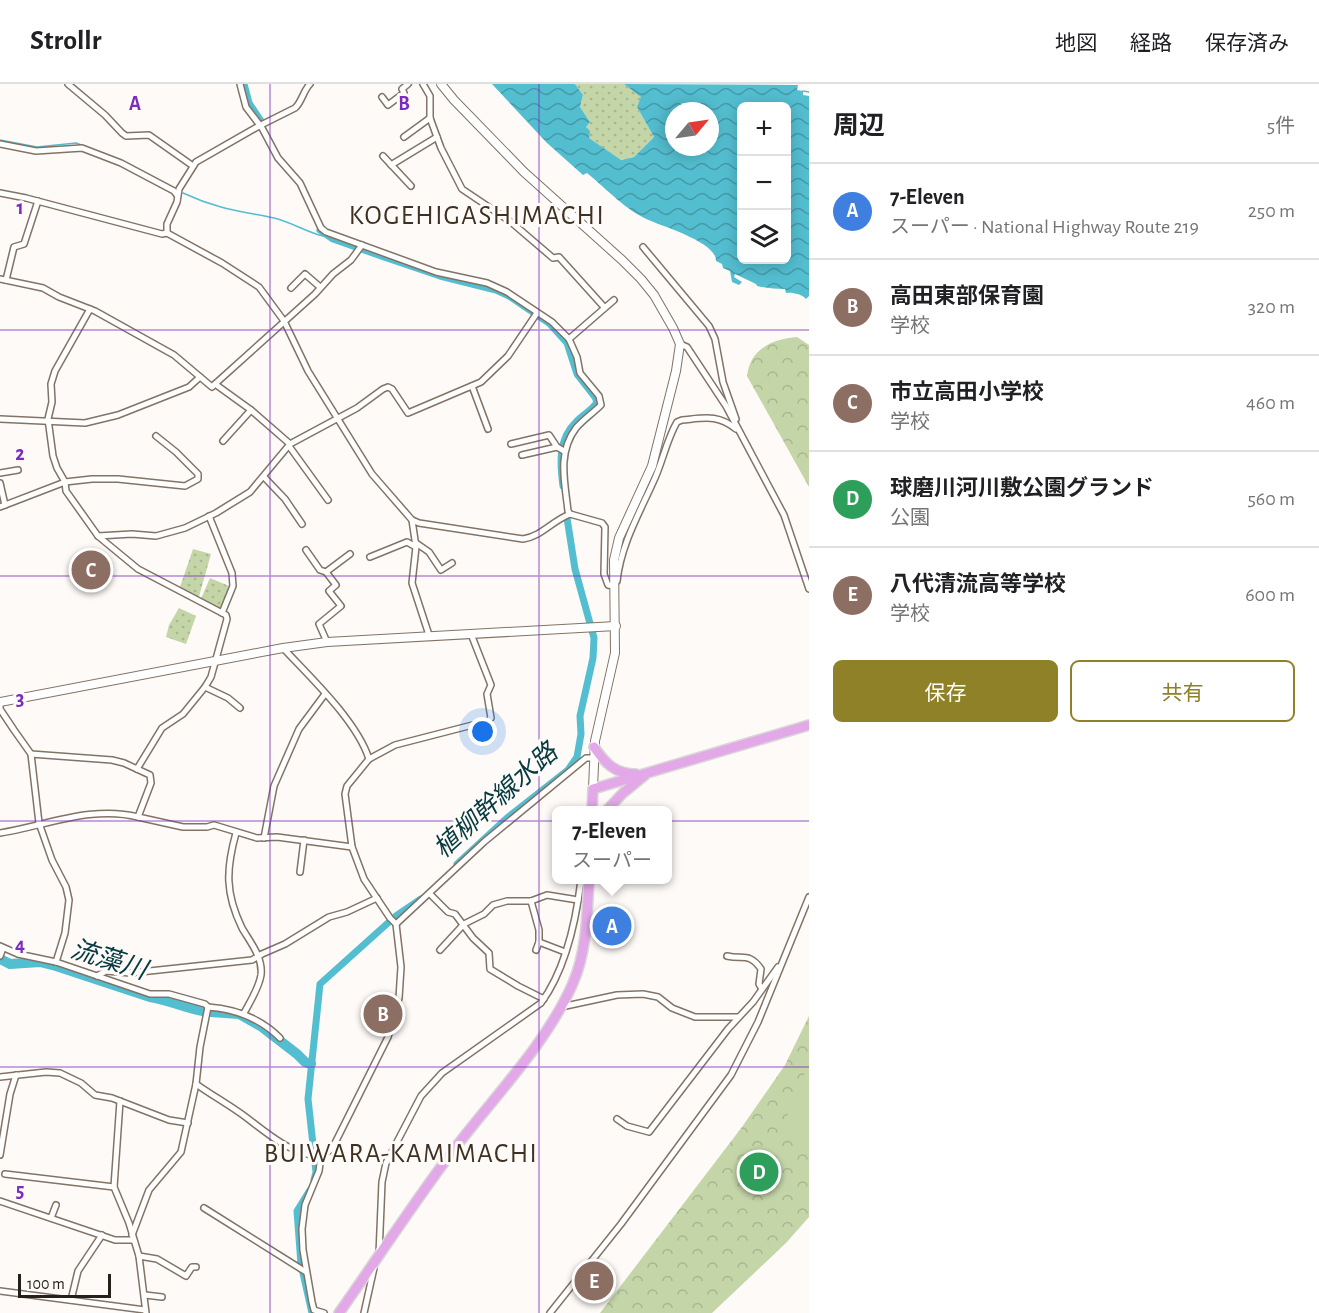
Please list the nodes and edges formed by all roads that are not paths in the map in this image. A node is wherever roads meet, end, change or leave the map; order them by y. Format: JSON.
{"nodes":[{"id":1,"x":68,"y":84,"type":"edge"},
{"id":2,"x":240,"y":84,"type":"edge"},
{"id":3,"x":310,"y":84,"type":"edge"},
{"id":4,"x":408,"y":84,"type":"edge"},
{"id":5,"x":423,"y":84,"type":"edge"},
{"id":6,"x":441,"y":84,"type":"edge"},
{"id":7,"x":381,"y":97,"type":"dead end"},
{"id":8,"x":430,"y":117,"type":"junction"},
{"id":9,"x":260,"y":126,"type":"junction"},
{"id":10,"x":404,"y":137,"type":"dead end"},
{"id":11,"x":437,"y":137,"type":"junction"},
{"id":12,"x":0,"y":144,"type":"edge"},
{"id":13,"x":383,"y":156,"type":"dead end"},
{"id":14,"x":392,"y":165,"type":"junction"},
{"id":15,"x":193,"y":166,"type":"junction"},
{"id":16,"x":411,"y":186,"type":"dead end"},
{"id":17,"x":0,"y":193,"type":"edge"},
{"id":18,"x":177,"y":195,"type":"junction"},
{"id":19,"x":38,"y":201,"type":"junction"},
{"id":20,"x":167,"y":233,"type":"junction"},
{"id":21,"x":360,"y":247,"type":"junction"},
{"id":22,"x":643,"y":247,"type":"dead end"},
{"id":23,"x":3,"y":279,"type":"edge"},
{"id":24,"x":320,"y":287,"type":"junction"},
{"id":25,"x":291,"y":288,"type":"dead end"},
{"id":26,"x":614,"y":300,"type":"dead end"},
{"id":27,"x":604,"y":307,"type":"junction"},
{"id":28,"x":90,"y":309,"type":"junction"},
{"id":29,"x":536,"y":315,"type":"junction"},
{"id":30,"x":284,"y":321,"type":"junction"},
{"id":31,"x":569,"y":339,"type":"junction"},
{"id":32,"x":680,"y":345,"type":"junction"},
{"id":33,"x":200,"y":377,"type":"junction"},
{"id":34,"x":215,"y":384,"type":"junction"},
{"id":35,"x":472,"y":386,"type":"junction"},
{"id":36,"x":251,"y":410,"type":"junction"},
{"id":37,"x":0,"y":418,"type":"edge"},
{"id":38,"x":338,"y":418,"type":"junction"},
{"id":39,"x":49,"y":422,"type":"junction"},
{"id":40,"x":488,"y":429,"type":"dead end"},
{"id":41,"x":740,"y":432,"type":"junction"},
{"id":42,"x":156,"y":436,"type":"dead end"},
{"id":43,"x":223,"y":441,"type":"dead end"},
{"id":44,"x":511,"y":444,"type":"dead end"},
{"id":45,"x":289,"y":445,"type":"junction"},
{"id":46,"x":561,"y":450,"type":"junction"},
{"id":47,"x":522,"y":455,"type":"dead end"},
{"id":48,"x":18,"y":470,"type":"dead end"},
{"id":49,"x":0,"y":473,"type":"edge"},
{"id":50,"x":264,"y":477,"type":"junction"},
{"id":51,"x":65,"y":482,"type":"junction"},
{"id":52,"x":0,"y":483,"type":"edge"},
{"id":53,"x":328,"y":500,"type":"dead end"},
{"id":54,"x":3,"y":506,"type":"edge"},
{"id":55,"x":570,"y":514,"type":"junction"},
{"id":56,"x":209,"y":516,"type":"junction"},
{"id":57,"x":412,"y":520,"type":"junction"},
{"id":58,"x":303,"y":524,"type":"dead end"},
{"id":59,"x":98,"y":536,"type":"junction"},
{"id":60,"x":416,"y":545,"type":"junction"},
{"id":61,"x":306,"y":549,"type":"dead end"},
{"id":62,"x":350,"y":554,"type":"dead end"},
{"id":63,"x":370,"y":556,"type":"dead end"},
{"id":64,"x":452,"y":563,"type":"dead end"},
{"id":65,"x":326,"y":572,"type":"junction"},
{"id":66,"x":613,"y":586,"type":"junction"},
{"id":67,"x":809,"y":589,"type":"edge"},
{"id":68,"x":615,"y":603,"type":"junction"},
{"id":69,"x":222,"y":613,"type":"junction"},
{"id":70,"x":616,"y":626,"type":"junction"},
{"id":71,"x":471,"y":634,"type":"junction"},
{"id":72,"x":429,"y":635,"type":"junction"},
{"id":73,"x":327,"y":642,"type":"junction"},
{"id":74,"x":283,"y":648,"type":"junction"},
{"id":75,"x":216,"y":661,"type":"junction"},
{"id":76,"x":205,"y":687,"type":"junction"},
{"id":77,"x":325,"y":694,"type":"junction"},
{"id":78,"x":0,"y":703,"type":"edge"},
{"id":79,"x":240,"y":708,"type":"dead end"},
{"id":80,"x":809,"y":725,"type":"edge"},
{"id":81,"x":594,"y":747,"type":"junction"},
{"id":82,"x":31,"y":753,"type":"junction"},
{"id":83,"x":593,"y":758,"type":"junction"},
{"id":84,"x":369,"y":759,"type":"junction"},
{"id":85,"x":137,"y":769,"type":"junction"},
{"id":86,"x":647,"y":774,"type":"junction"},
{"id":87,"x":592,"y":789,"type":"junction"},
{"id":88,"x":590,"y":806,"type":"edge"},
{"id":89,"x":610,"y":806,"type":"edge"},
{"id":90,"x":138,"y":817,"type":"junction"},
{"id":91,"x":39,"y":823,"type":"junction"},
{"id":92,"x":0,"y":833,"type":"edge"},
{"id":93,"x":236,"y":833,"type":"junction"},
{"id":94,"x":264,"y":838,"type":"junction"},
{"id":95,"x":304,"y":840,"type":"junction"},
{"id":96,"x":352,"y":847,"type":"junction"},
{"id":97,"x":300,"y":872,"type":"dead end"},
{"id":98,"x":580,"y":884,"type":"edge"},
{"id":99,"x":589,"y":884,"type":"edge"},
{"id":100,"x":430,"y":894,"type":"junction"},
{"id":101,"x":809,"y":897,"type":"edge"},
{"id":102,"x":377,"y":898,"type":"junction"},
{"id":103,"x":578,"y":900,"type":"junction"},
{"id":104,"x":531,"y":901,"type":"junction"},
{"id":105,"x":396,"y":924,"type":"junction"},
{"id":106,"x":464,"y":924,"type":"junction"},
{"id":107,"x":539,"y":942,"type":"junction"},
{"id":108,"x":2,"y":947,"type":"edge"},
{"id":109,"x":440,"y":950,"type":"dead end"},
{"id":110,"x":536,"y":950,"type":"dead end"},
{"id":111,"x":565,"y":952,"type":"junction"},
{"id":112,"x":0,"y":956,"type":"edge"},
{"id":113,"x":727,"y":956,"type":"dead end"},
{"id":114,"x":257,"y":957,"type":"junction"},
{"id":115,"x":783,"y":961,"type":"junction"},
{"id":116,"x":56,"y":962,"type":"junction"},
{"id":117,"x":97,"y":976,"type":"junction"},
{"id":118,"x":762,"y":989,"type":"junction"},
{"id":119,"x":544,"y":999,"type":"junction"},
{"id":120,"x":208,"y":1006,"type":"junction"},
{"id":121,"x":561,"y":1007,"type":"junction"},
{"id":122,"x":244,"y":1013,"type":"junction"},
{"id":123,"x":739,"y":1016,"type":"junction"},
{"id":124,"x":280,"y":1038,"type":"dead end"},
{"id":125,"x":16,"y":1075,"type":"junction"},
{"id":126,"x":0,"y":1077,"type":"edge"},
{"id":127,"x":196,"y":1084,"type":"junction"},
{"id":128,"x":120,"y":1101,"type":"junction"},
{"id":129,"x":617,"y":1119,"type":"dead end"},
{"id":130,"x":188,"y":1123,"type":"junction"},
{"id":131,"x":0,"y":1155,"type":"edge"},
{"id":132,"x":321,"y":1156,"type":"junction"},
{"id":133,"x":5,"y":1174,"type":"dead end"},
{"id":134,"x":114,"y":1187,"type":"junction"},
{"id":135,"x":0,"y":1201,"type":"edge"},
{"id":136,"x":56,"y":1205,"type":"dead end"},
{"id":137,"x":204,"y":1208,"type":"dead end"},
{"id":138,"x":51,"y":1218,"type":"junction"},
{"id":139,"x":102,"y":1235,"type":"junction"},
{"id":140,"x":133,"y":1238,"type":"junction"},
{"id":141,"x":379,"y":1255,"type":"junction"},
{"id":142,"x":139,"y":1256,"type":"junction"},
{"id":143,"x":196,"y":1267,"type":"dead end"},
{"id":144,"x":306,"y":1272,"type":"junction"},
{"id":145,"x":0,"y":1291,"type":"edge"},
{"id":146,"x":145,"y":1295,"type":"junction"},
{"id":147,"x":162,"y":1297,"type":"dead end"},
{"id":148,"x":71,"y":1300,"type":"junction"},
{"id":149,"x":146,"y":1311,"type":"edge"},
{"id":150,"x":324,"y":1313,"type":"edge"},
{"id":151,"x":339,"y":1313,"type":"edge"},
{"id":152,"x":364,"y":1313,"type":"edge"},
{"id":153,"x":550,"y":1313,"type":"edge"}],
"edges":[{"from":1,"to":15,"type":"street"},
{"from":2,"to":9,"type":"street"},
{"from":3,"to":9,"type":"street"},
{"from":4,"to":7,"type":"street"},
{"from":5,"to":8,"type":"street"},
{"from":6,"to":32,"type":"street"},
{"from":8,"to":10,"type":"street"},
{"from":8,"to":11,"type":"street"},
{"from":9,"to":15,"type":"street"},
{"from":9,"to":21,"type":"street"},
{"from":11,"to":14,"type":"street"},
{"from":11,"to":27,"type":"street"},
{"from":12,"to":18,"type":"street"},
{"from":13,"to":14,"type":"street"},
{"from":14,"to":16,"type":"street"},
{"from":15,"to":18,"type":"street"},
{"from":17,"to":19,"type":"street"},
{"from":18,"to":20,"type":"street"},
{"from":19,"to":20,"type":"street"},
{"from":19,"to":23,"type":"street"},
{"from":20,"to":30,"type":"street"},
{"from":21,"to":24,"type":"street"},
{"from":21,"to":29,"type":"street"},
{"from":22,"to":41,"type":"street"},
{"from":23,"to":28,"type":"street"},
{"from":24,"to":25,"type":"street"},
{"from":24,"to":30,"type":"street"},
{"from":26,"to":27,"type":"street"},
{"from":27,"to":31,"type":"street"},
{"from":28,"to":33,"type":"street"},
{"from":28,"to":39,"type":"street"},
{"from":29,"to":31,"type":"street"},
{"from":29,"to":35,"type":"street"},
{"from":30,"to":34,"type":"street"},
{"from":30,"to":38,"type":"street"},
{"from":31,"to":46,"type":"street"},
{"from":32,"to":41,"type":"street"},
{"from":32,"to":66,"type":"street"},
{"from":33,"to":34,"type":"street"},
{"from":33,"to":39,"type":"street"},
{"from":34,"to":36,"type":"street"},
{"from":35,"to":38,"type":"street"},
{"from":35,"to":40,"type":"street"},
{"from":36,"to":43,"type":"street"},
{"from":36,"to":45,"type":"street"},
{"from":37,"to":39,"type":"street"},
{"from":38,"to":45,"type":"street"},
{"from":38,"to":57,"type":"street"},
{"from":39,"to":51,"type":"street"},
{"from":41,"to":67,"type":"street"},
{"from":41,"to":68,"type":"street"},
{"from":42,"to":51,"type":"street"},
{"from":44,"to":46,"type":"street"},
{"from":45,"to":50,"type":"street"},
{"from":45,"to":53,"type":"street"},
{"from":46,"to":47,"type":"street"},
{"from":46,"to":55,"type":"street"},
{"from":48,"to":49,"type":"street"},
{"from":50,"to":56,"type":"street"},
{"from":50,"to":58,"type":"street"},
{"from":51,"to":54,"type":"street"},
{"from":51,"to":59,"type":"street"},
{"from":52,"to":54,"type":"street"},
{"from":55,"to":57,"type":"street"},
{"from":55,"to":66,"type":"street"},
{"from":56,"to":59,"type":"street"},
{"from":56,"to":69,"type":"street"},
{"from":57,"to":60,"type":"street"},
{"from":59,"to":69,"type":"street"},
{"from":60,"to":63,"type":"street"},
{"from":60,"to":64,"type":"street"},
{"from":60,"to":72,"type":"street"},
{"from":61,"to":65,"type":"street"},
{"from":62,"to":65,"type":"street"},
{"from":65,"to":73,"type":"street"},
{"from":66,"to":68,"type":"street"},
{"from":68,"to":70,"type":"street"},
{"from":69,"to":75,"type":"street"},
{"from":70,"to":71,"type":"street"},
{"from":70,"to":81,"type":"street"},
{"from":71,"to":72,"type":"street"},
{"from":71,"to":84,"type":"street"},
{"from":72,"to":73,"type":"street"},
{"from":73,"to":74,"type":"street"},
{"from":74,"to":75,"type":"street"},
{"from":74,"to":77,"type":"street"},
{"from":75,"to":76,"type":"street"},
{"from":75,"to":78,"type":"street"},
{"from":76,"to":79,"type":"street"},
{"from":76,"to":85,"type":"street"},
{"from":77,"to":84,"type":"street"},
{"from":77,"to":94,"type":"street"},
{"from":78,"to":82,"type":"street"},
{"from":80,"to":86,"type":"highway"},
{"from":81,"to":83,"type":"street"},
{"from":81,"to":86,"type":"highway"},
{"from":82,"to":85,"type":"street"},
{"from":82,"to":91,"type":"street"},
{"from":83,"to":87,"type":"street"},
{"from":83,"to":100,"type":"street"},
{"from":84,"to":96,"type":"street"},
{"from":85,"to":90,"type":"street"},
{"from":86,"to":87,"type":"highway"},
{"from":86,"to":89,"type":"highway"},
{"from":87,"to":88,"type":"highway"},
{"from":90,"to":91,"type":"street"},
{"from":90,"to":93,"type":"street"},
{"from":91,"to":92,"type":"street"},
{"from":91,"to":116,"type":"street"},
{"from":93,"to":94,"type":"street"},
{"from":93,"to":114,"type":"street"},
{"from":94,"to":95,"type":"street"},
{"from":95,"to":96,"type":"street"},
{"from":95,"to":97,"type":"street"},
{"from":96,"to":102,"type":"street"},
{"from":98,"to":103,"type":"street"},
{"from":99,"to":121,"type":"highway"},
{"from":100,"to":105,"type":"street"},
{"from":100,"to":106,"type":"street"},
{"from":101,"to":115,"type":"street"},
{"from":102,"to":105,"type":"street"},
{"from":102,"to":114,"type":"street"},
{"from":103,"to":104,"type":"street"},
{"from":103,"to":111,"type":"street"},
{"from":104,"to":106,"type":"street"},
{"from":104,"to":107,"type":"street"},
{"from":105,"to":132,"type":"street"},
{"from":106,"to":109,"type":"street"},
{"from":106,"to":119,"type":"street"},
{"from":107,"to":110,"type":"street"},
{"from":107,"to":111,"type":"street"},
{"from":108,"to":112,"type":"street"},
{"from":108,"to":116,"type":"street"},
{"from":111,"to":119,"type":"street"},
{"from":113,"to":118,"type":"street"},
{"from":114,"to":117,"type":"street"},
{"from":114,"to":122,"type":"street"},
{"from":115,"to":118,"type":"street"},
{"from":115,"to":153,"type":"street"},
{"from":116,"to":117,"type":"street"},
{"from":117,"to":120,"type":"street"},
{"from":118,"to":123,"type":"street"},
{"from":119,"to":141,"type":"street"},
{"from":120,"to":122,"type":"street"},
{"from":120,"to":127,"type":"street"},
{"from":121,"to":123,"type":"street"},
{"from":121,"to":141,"type":"highway"},
{"from":122,"to":124,"type":"street"},
{"from":123,"to":129,"type":"street"},
{"from":125,"to":126,"type":"street"},
{"from":125,"to":128,"type":"street"},
{"from":125,"to":131,"type":"street"},
{"from":127,"to":130,"type":"street"},
{"from":127,"to":132,"type":"street"},
{"from":128,"to":130,"type":"street"},
{"from":128,"to":134,"type":"street"},
{"from":130,"to":140,"type":"street"},
{"from":132,"to":144,"type":"street"},
{"from":133,"to":134,"type":"street"},
{"from":134,"to":140,"type":"street"},
{"from":135,"to":138,"type":"street"},
{"from":136,"to":138,"type":"street"},
{"from":137,"to":144,"type":"street"},
{"from":138,"to":139,"type":"street"},
{"from":139,"to":140,"type":"street"},
{"from":139,"to":148,"type":"street"},
{"from":140,"to":142,"type":"street"},
{"from":141,"to":151,"type":"highway"},
{"from":141,"to":152,"type":"street"},
{"from":142,"to":143,"type":"street"},
{"from":142,"to":146,"type":"street"},
{"from":144,"to":150,"type":"street"},
{"from":145,"to":148,"type":"street"},
{"from":146,"to":147,"type":"street"},
{"from":146,"to":149,"type":"street"},
{"from":148,"to":149,"type":"street"}]}
